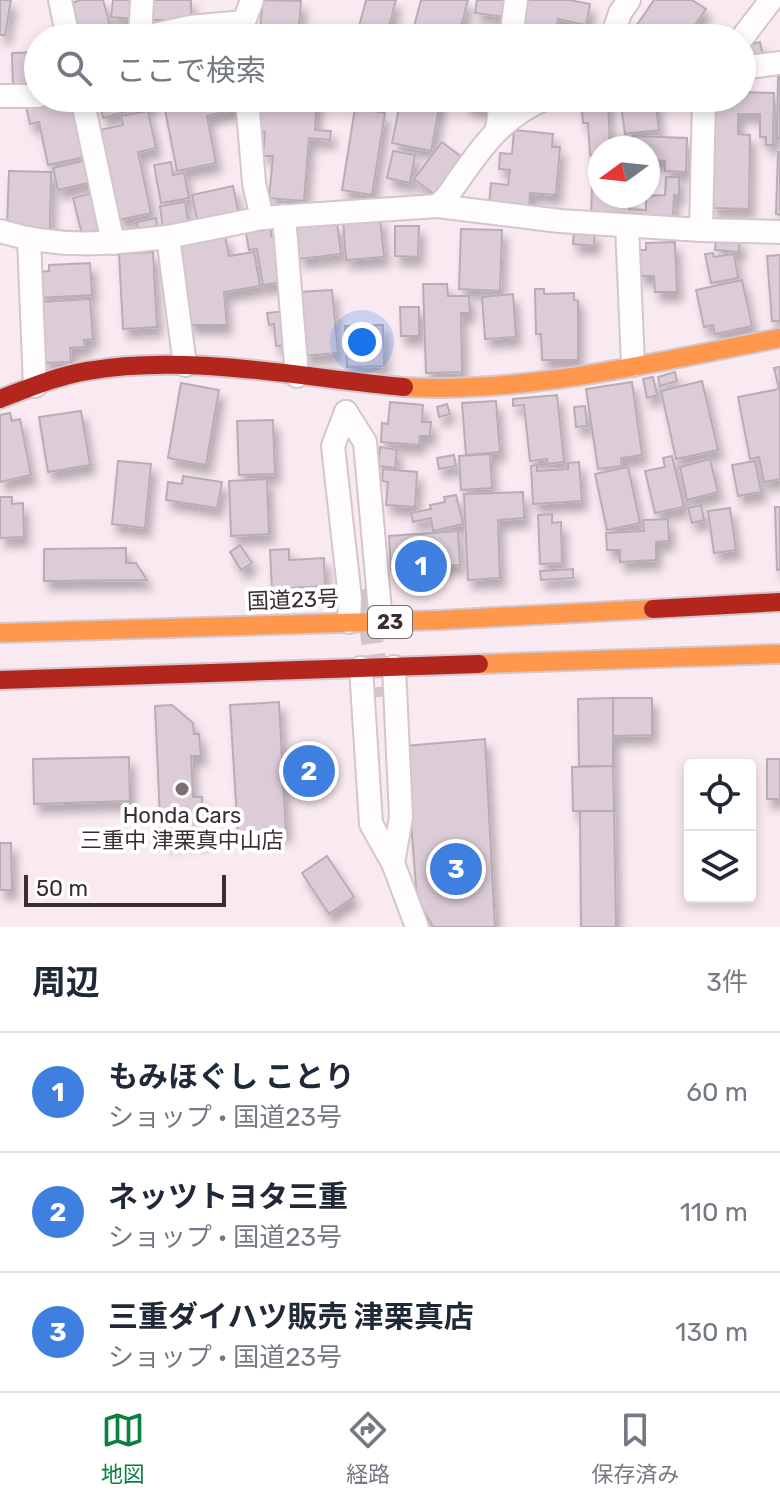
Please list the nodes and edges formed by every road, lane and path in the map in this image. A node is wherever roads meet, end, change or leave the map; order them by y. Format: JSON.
{"nodes":[{"id":1,"x":60,"y":0,"type":"edge"},
{"id":2,"x":142,"y":0,"type":"edge"},
{"id":3,"x":252,"y":0,"type":"edge"},
{"id":4,"x":516,"y":0,"type":"edge"},
{"id":5,"x":602,"y":0,"type":"edge"},
{"id":6,"x":771,"y":0,"type":"edge"},
{"id":7,"x":627,"y":3,"type":"edge"},
{"id":8,"x":65,"y":24,"type":"edge"},
{"id":9,"x":141,"y":24,"type":"edge"},
{"id":10,"x":246,"y":24,"type":"edge"},
{"id":11,"x":513,"y":24,"type":"edge"},
{"id":12,"x":618,"y":24,"type":"edge"},
{"id":13,"x":753,"y":24,"type":"edge"},
{"id":14,"x":780,"y":63,"type":"edge"},
{"id":15,"x":756,"y":66,"type":"edge"},
{"id":16,"x":0,"y":96,"type":"edge"},
{"id":17,"x":24,"y":96,"type":"edge"},
{"id":18,"x":85,"y":112,"type":"edge"},
{"id":19,"x":248,"y":112,"type":"edge"},
{"id":20,"x":500,"y":112,"type":"edge"},
{"id":21,"x":521,"y":112,"type":"edge"},
{"id":22,"x":704,"y":112,"type":"edge"},
{"id":23,"x":497,"y":128,"type":"junction"},
{"id":24,"x":437,"y":206,"type":"junction"},
{"id":25,"x":273,"y":217,"type":"junction"},
{"id":26,"x":627,"y":225,"type":"junction"},
{"id":27,"x":701,"y":230,"type":"junction"},
{"id":28,"x":0,"y":231,"type":"edge"},
{"id":29,"x":780,"y":232,"type":"edge"},
{"id":30,"x":168,"y":237,"type":"junction"},
{"id":31,"x":29,"y":239,"type":"junction"},
{"id":32,"x":113,"y":243,"type":"junction"},
{"id":33,"x":780,"y":338,"type":"edge"},
{"id":34,"x":185,"y":365,"type":"junction"},
{"id":35,"x":633,"y":365,"type":"junction"},
{"id":36,"x":297,"y":376,"type":"junction"},
{"id":37,"x":346,"y":384,"type":"junction"},
{"id":38,"x":35,"y":386,"type":"junction"},
{"id":39,"x":0,"y":399,"type":"edge"},
{"id":40,"x":346,"y":412,"type":"junction"},
{"id":41,"x":365,"y":589,"type":"tunnel mouth"},
{"id":42,"x":780,"y":602,"type":"edge"},
{"id":43,"x":349,"y":622,"type":"junction"},
{"id":44,"x":381,"y":622,"type":"junction"},
{"id":45,"x":0,"y":633,"type":"edge"},
{"id":46,"x":780,"y":654,"type":"edge"},
{"id":47,"x":394,"y":667,"type":"junction"},
{"id":48,"x":361,"y":668,"type":"junction"},
{"id":49,"x":0,"y":680,"type":"edge"},
{"id":50,"x":380,"y":697,"type":"tunnel mouth"},
{"id":51,"x":393,"y":863,"type":"junction"},
{"id":52,"x":417,"y":927,"type":"edge"}],
"edges":[{"from":1,"to":8,"type":"street"},
{"from":2,"to":9,"type":"street"},
{"from":3,"to":10,"type":"street"},
{"from":4,"to":11,"type":"street"},
{"from":5,"to":7,"type":"street"},
{"from":6,"to":13,"type":"street"},
{"from":7,"to":12,"type":"street"},
{"from":14,"to":15,"type":"street"},
{"from":16,"to":17,"type":"street"},
{"from":18,"to":32,"type":"street"},
{"from":19,"to":25,"type":"street"},
{"from":20,"to":23,"type":"street"},
{"from":21,"to":23,"type":"street"},
{"from":22,"to":27,"type":"street"},
{"from":23,"to":24,"type":"street"},
{"from":24,"to":25,"type":"street"},
{"from":24,"to":26,"type":"street"},
{"from":25,"to":30,"type":"street"},
{"from":25,"to":36,"type":"street"},
{"from":26,"to":27,"type":"street"},
{"from":26,"to":35,"type":"street"},
{"from":27,"to":29,"type":"street"},
{"from":28,"to":31,"type":"street"},
{"from":30,"to":32,"type":"street"},
{"from":30,"to":34,"type":"street"},
{"from":31,"to":32,"type":"street"},
{"from":31,"to":38,"type":"street"},
{"from":33,"to":35,"type":"main road"},
{"from":34,"to":36,"type":"main road"},
{"from":34,"to":38,"type":"main road"},
{"from":35,"to":37,"type":"main road"},
{"from":36,"to":37,"type":"main road"},
{"from":37,"to":40,"type":"street"},
{"from":38,"to":39,"type":"main road"},
{"from":40,"to":41,"type":"street"},
{"from":40,"to":43,"type":"street"},
{"from":40,"to":44,"type":"street"},
{"from":42,"to":44,"type":"main road","name":"国道23号","number":"23"},
{"from":43,"to":44,"type":"main road","name":"国道23号","number":"23"},
{"from":43,"to":45,"type":"main road","name":"国道23号","number":"23"},
{"from":46,"to":47,"type":"main road","number":"23"},
{"from":47,"to":48,"type":"main road","number":"23"},
{"from":47,"to":51,"type":"street"},
{"from":48,"to":49,"type":"main road","number":"23"},
{"from":48,"to":51,"type":"street"},
{"from":50,"to":51,"type":"street"},
{"from":51,"to":52,"type":"street"}]}
